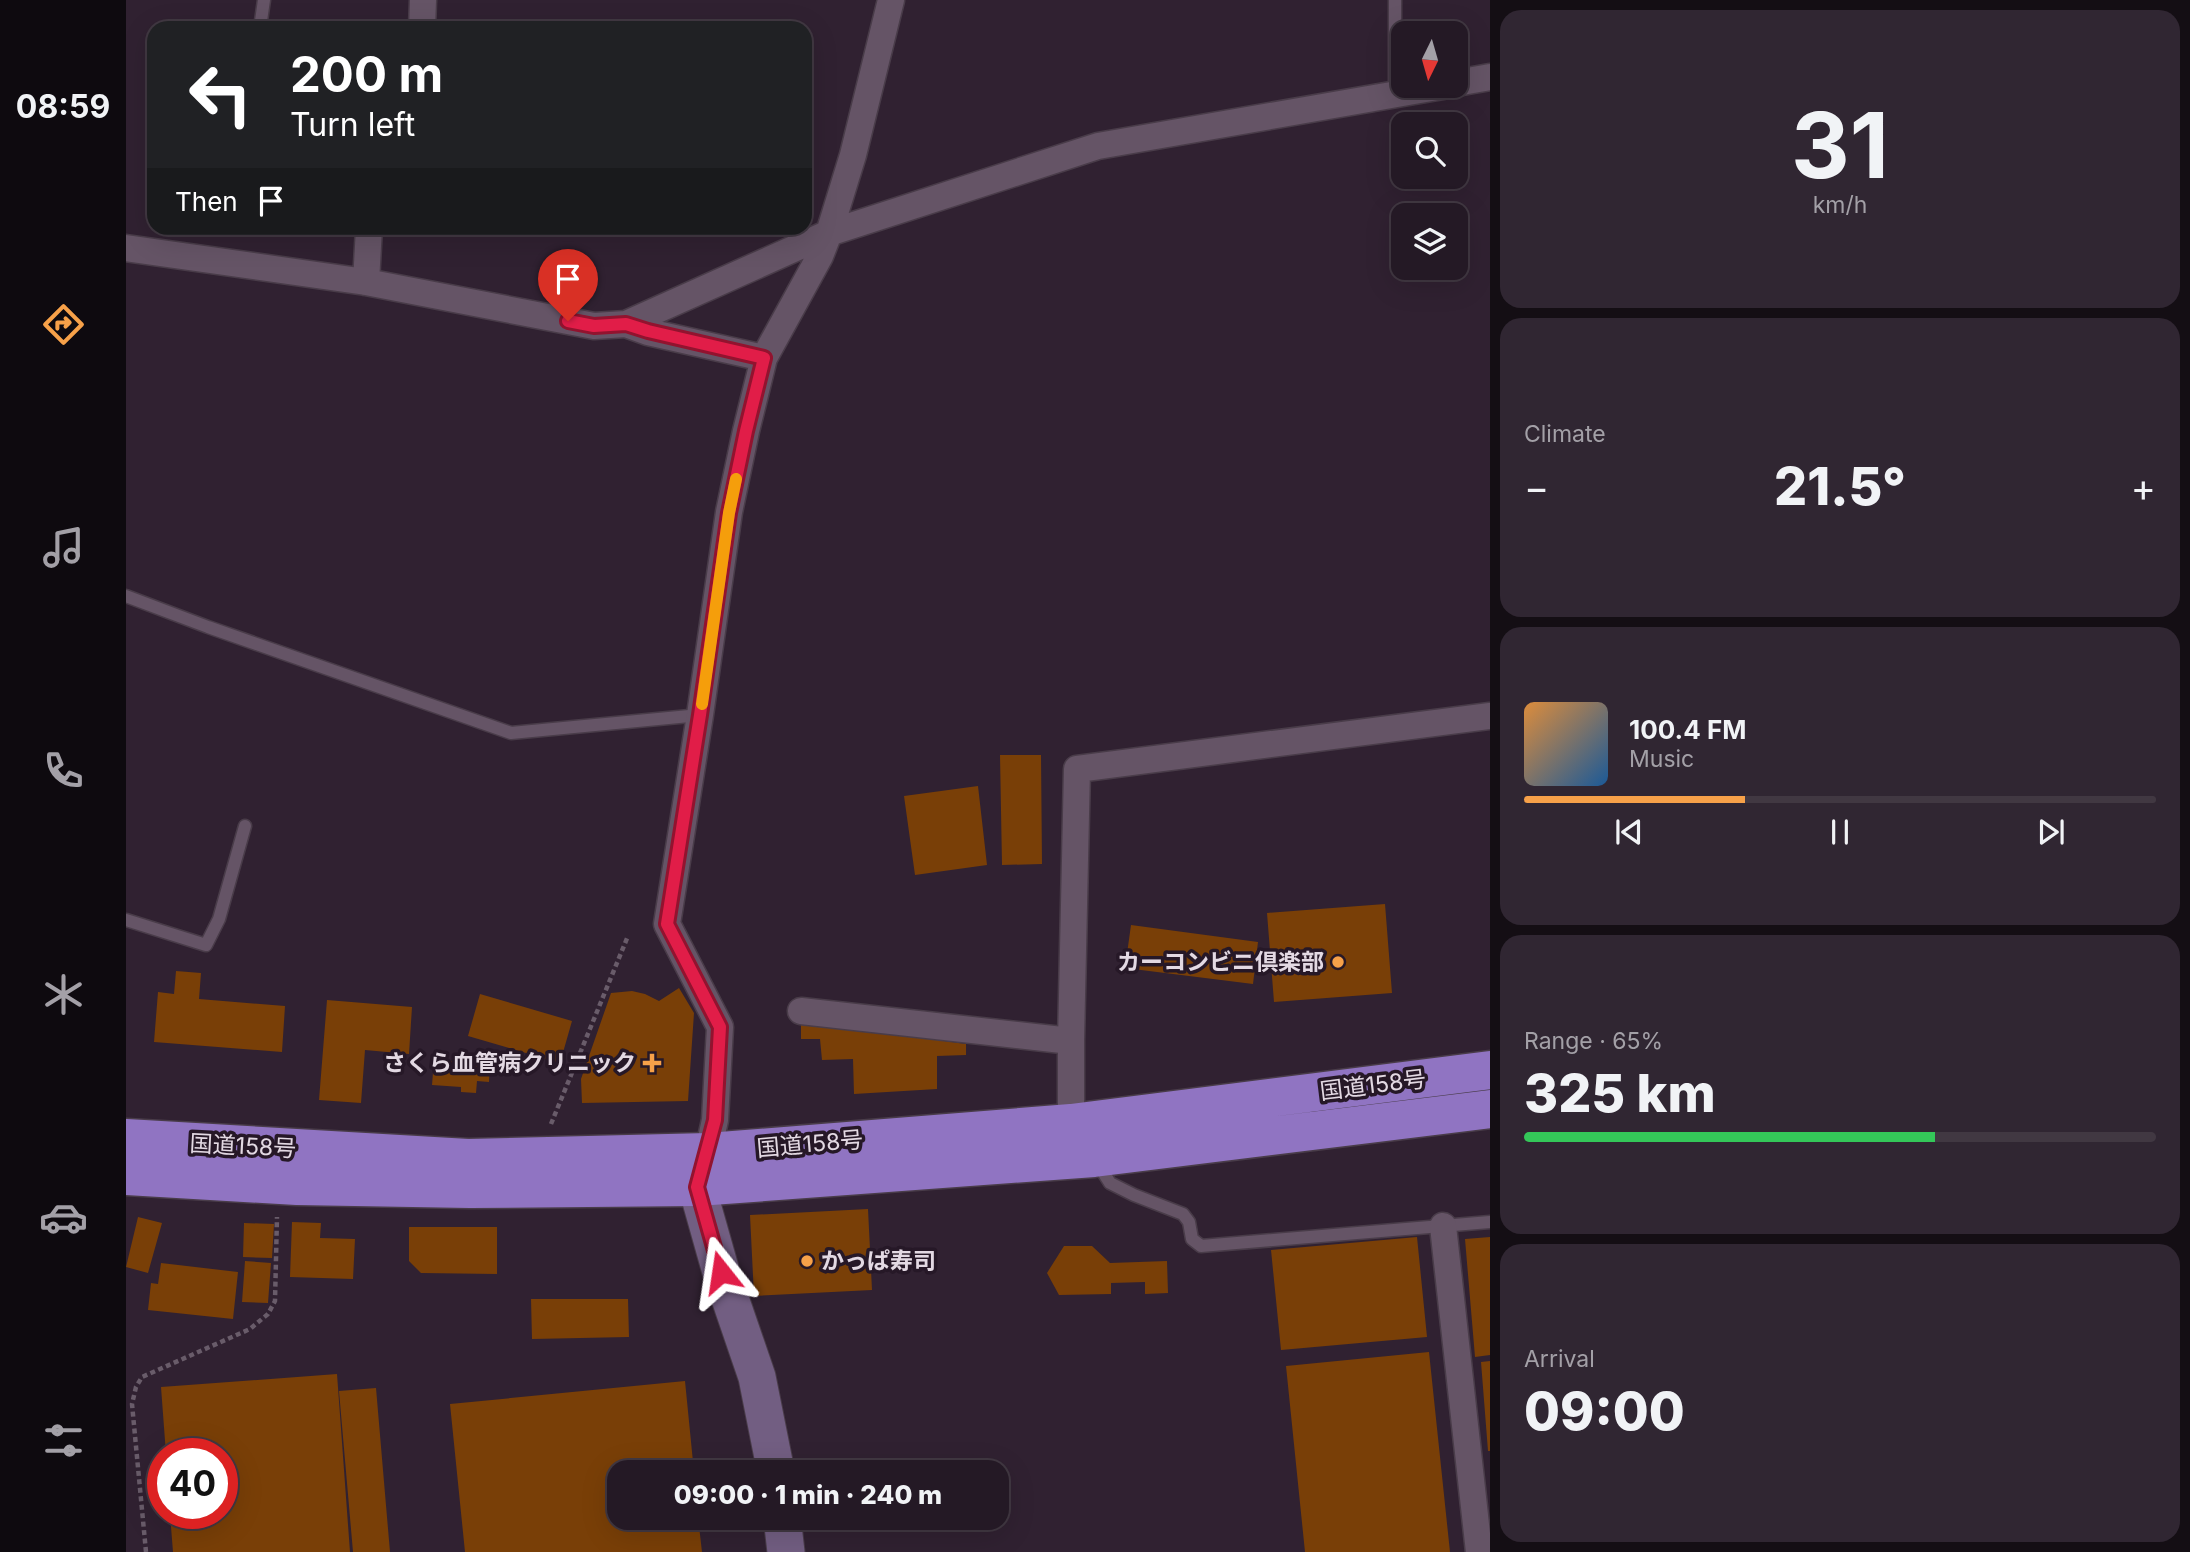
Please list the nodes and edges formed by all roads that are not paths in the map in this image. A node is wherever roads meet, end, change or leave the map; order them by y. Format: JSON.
{"nodes":[{"id":1,"x":264,"y":0,"type":"edge"},
{"id":2,"x":423,"y":0,"type":"edge"},
{"id":3,"x":891,"y":0,"type":"edge"},
{"id":4,"x":1395,"y":0,"type":"edge"},
{"id":5,"x":261,"y":21,"type":"edge"},
{"id":6,"x":422,"y":21,"type":"edge"},
{"id":7,"x":1395,"y":21,"type":"edge"},
{"id":8,"x":1490,"y":78,"type":"edge"},
{"id":9,"x":1468,"y":81,"type":"edge"},
{"id":10,"x":1391,"y":95,"type":"edge"},
{"id":11,"x":829,"y":233,"type":"junction"},
{"id":12,"x":369,"y":235,"type":"edge"},
{"id":13,"x":126,"y":248,"type":"edge"},
{"id":14,"x":366,"y":282,"type":"junction"},
{"id":15,"x":626,"y":324,"type":"junction"},
{"id":16,"x":764,"y":358,"type":"junction"},
{"id":17,"x":126,"y":596,"type":"edge"},
{"id":18,"x":700,"y":715,"type":"junction"},
{"id":19,"x":1490,"y":716,"type":"edge"},
{"id":20,"x":245,"y":826,"type":"dead end"},
{"id":21,"x":126,"y":920,"type":"edge"},
{"id":22,"x":801,"y":1011,"type":"dead end"},
{"id":23,"x":1071,"y":1041,"type":"junction"},
{"id":24,"x":1490,"y":1070,"type":"edge"},
{"id":25,"x":1490,"y":1109,"type":"edge"},
{"id":26,"x":1072,"y":1123,"type":"junction"},
{"id":27,"x":126,"y":1138,"type":"edge"},
{"id":28,"x":1094,"y":1158,"type":"junction"},
{"id":29,"x":703,"y":1170,"type":"junction"},
{"id":30,"x":126,"y":1176,"type":"edge"},
{"id":31,"x":1490,"y":1222,"type":"edge"},
{"id":32,"x":1443,"y":1226,"type":"junction"},
{"id":33,"x":774,"y":1460,"type":"edge"},
{"id":34,"x":783,"y":1530,"type":"edge"},
{"id":35,"x":786,"y":1552,"type":"edge"},
{"id":36,"x":1479,"y":1552,"type":"edge"}],
"edges":[{"from":1,"to":5,"type":"lane"},
{"from":2,"to":6,"type":"street"},
{"from":3,"to":11,"type":"street"},
{"from":4,"to":7,"type":"lane"},
{"from":8,"to":9,"type":"street"},
{"from":10,"to":11,"type":"street"},
{"from":11,"to":15,"type":"street"},
{"from":11,"to":16,"type":"street"},
{"from":12,"to":14,"type":"street"},
{"from":13,"to":14,"type":"street"},
{"from":14,"to":15,"type":"street"},
{"from":15,"to":16,"type":"street"},
{"from":16,"to":18,"type":"street"},
{"from":17,"to":18,"type":"lane"},
{"from":18,"to":29,"type":"street"},
{"from":19,"to":23,"type":"street"},
{"from":20,"to":21,"type":"lane"},
{"from":22,"to":23,"type":"street"},
{"from":23,"to":26,"type":"street"},
{"from":24,"to":26,"type":"highway","name":"国道158号"},
{"from":25,"to":28,"type":"highway","name":"国道158号"},
{"from":26,"to":29,"type":"highway","name":"国道158号"},
{"from":27,"to":29,"type":"highway","name":"国道158号"},
{"from":28,"to":29,"type":"highway","name":"国道158号"},
{"from":28,"to":32,"type":"lane"},
{"from":29,"to":30,"type":"highway","name":"国道158号"},
{"from":29,"to":33,"type":"street"},
{"from":31,"to":32,"type":"lane"},
{"from":32,"to":36,"type":"street"},
{"from":34,"to":35,"type":"street"}]}
